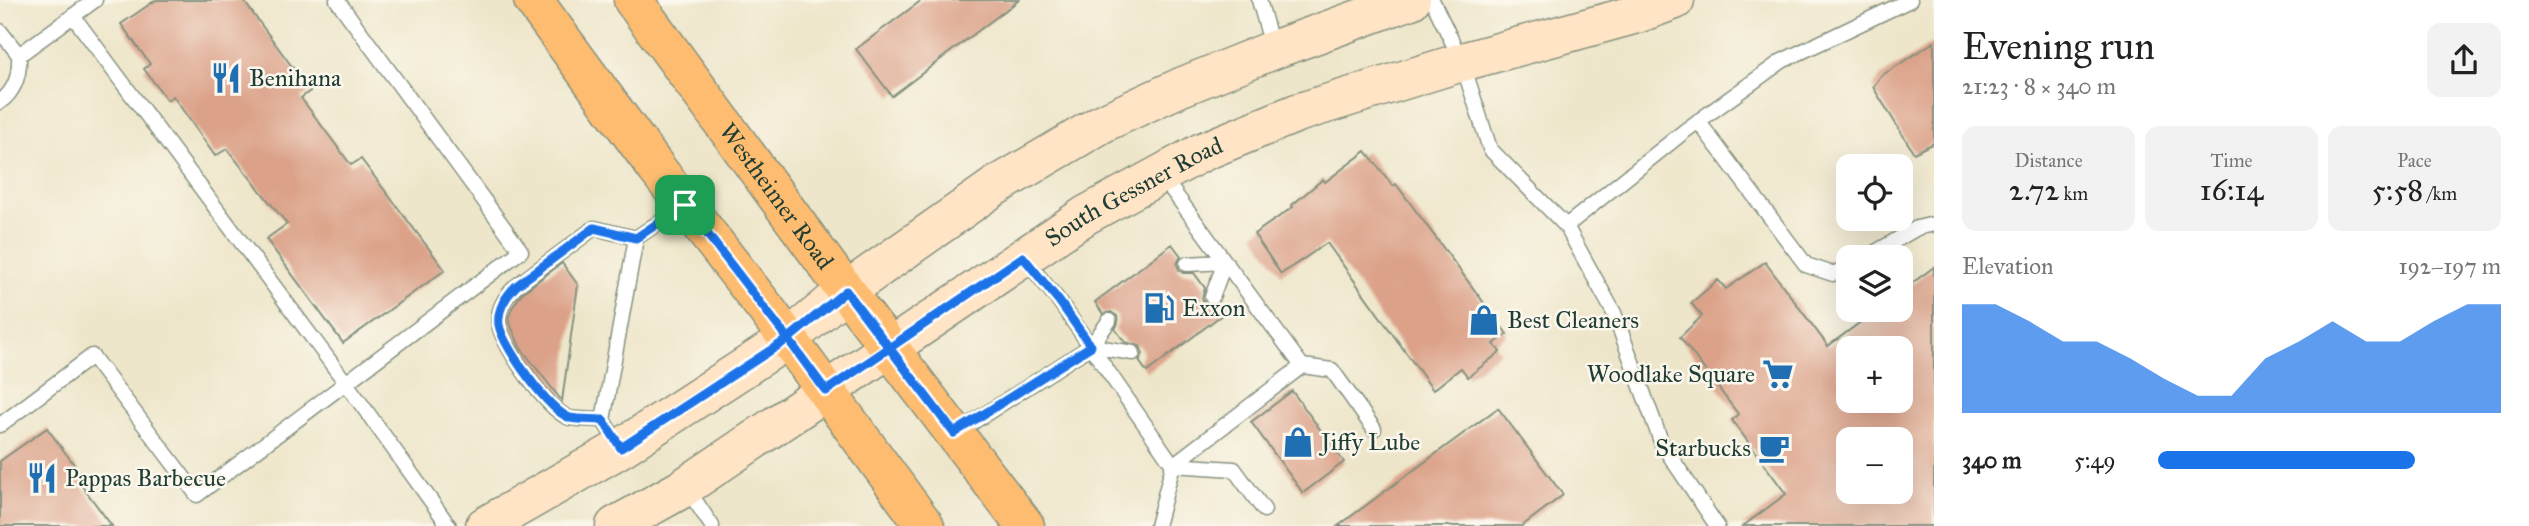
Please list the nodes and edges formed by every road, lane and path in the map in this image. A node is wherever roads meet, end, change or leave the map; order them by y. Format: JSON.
{"nodes":[{"id":1,"x":95,"y":0,"type":"edge"},
{"id":2,"x":337,"y":0,"type":"edge"},
{"id":3,"x":533,"y":0,"type":"edge"},
{"id":4,"x":633,"y":0,"type":"edge"},
{"id":5,"x":1258,"y":0,"type":"edge"},
{"id":6,"x":1411,"y":0,"type":"edge"},
{"id":7,"x":1432,"y":0,"type":"edge"},
{"id":8,"x":1675,"y":0,"type":"edge"},
{"id":9,"x":1910,"y":0,"type":"edge"},
{"id":10,"x":73,"y":16,"type":"junction"},
{"id":11,"x":0,"y":31,"type":"edge"},
{"id":12,"x":1273,"y":50,"type":"junction"},
{"id":13,"x":19,"y":55,"type":"junction"},
{"id":14,"x":1462,"y":62,"type":"junction"},
{"id":15,"x":0,"y":102,"type":"edge"},
{"id":16,"x":1698,"y":121,"type":"junction"},
{"id":17,"x":1160,"y":174,"type":"junction"},
{"id":18,"x":685,"y":205,"type":"junction"},
{"id":19,"x":1934,"y":225,"type":"edge"},
{"id":20,"x":1566,"y":226,"type":"junction"},
{"id":21,"x":636,"y":238,"type":"junction"},
{"id":22,"x":1888,"y":245,"type":"edge"},
{"id":23,"x":1023,"y":257,"type":"junction"},
{"id":24,"x":1225,"y":262,"type":"junction"},
{"id":25,"x":1187,"y":264,"type":"dead end"},
{"id":26,"x":1836,"y":273,"type":"edge"},
{"id":27,"x":846,"y":291,"type":"junction"},
{"id":28,"x":1212,"y":297,"type":"dead end"},
{"id":29,"x":1109,"y":321,"type":"dead end"},
{"id":30,"x":788,"y":339,"type":"junction"},
{"id":31,"x":1091,"y":346,"type":"junction"},
{"id":32,"x":890,"y":349,"type":"junction"},
{"id":33,"x":1133,"y":353,"type":"dead end"},
{"id":34,"x":1302,"y":366,"type":"junction"},
{"id":35,"x":346,"y":383,"type":"junction"},
{"id":36,"x":826,"y":391,"type":"junction"},
{"id":37,"x":0,"y":425,"type":"edge"},
{"id":38,"x":1374,"y":429,"type":"dead end"},
{"id":39,"x":954,"y":433,"type":"junction"},
{"id":40,"x":612,"y":434,"type":"junction"},
{"id":41,"x":1173,"y":465,"type":"junction"},
{"id":42,"x":685,"y":486,"type":"junction"},
{"id":43,"x":1264,"y":510,"type":"dead end"},
{"id":44,"x":626,"y":523,"type":"edge"},
{"id":45,"x":449,"y":526,"type":"edge"},
{"id":46,"x":485,"y":526,"type":"edge"},
{"id":47,"x":712,"y":526,"type":"edge"},
{"id":48,"x":925,"y":526,"type":"edge"},
{"id":49,"x":1025,"y":526,"type":"edge"},
{"id":50,"x":1157,"y":526,"type":"edge"},
{"id":51,"x":1717,"y":526,"type":"edge"}],
"edges":[{"from":1,"to":10,"type":"lane"},
{"from":2,"to":35,"type":"lane"},
{"from":3,"to":18,"type":"main road"},
{"from":4,"to":27,"type":"main road","name":"Westheimer Road"},
{"from":5,"to":12,"type":"lane"},
{"from":6,"to":12,"type":"main road"},
{"from":7,"to":14,"type":"lane"},
{"from":8,"to":14,"type":"main road","name":"South Gessner Road"},
{"from":9,"to":16,"type":"lane"},
{"from":10,"to":13,"type":"lane"},
{"from":10,"to":35,"type":"lane"},
{"from":11,"to":13,"type":"lane"},
{"from":12,"to":27,"type":"main road"},
{"from":13,"to":15,"type":"lane"},
{"from":14,"to":17,"type":"main road","name":"South Gessner Road"},
{"from":14,"to":20,"type":"lane"},
{"from":16,"to":20,"type":"lane"},
{"from":16,"to":26,"type":"lane"},
{"from":17,"to":23,"type":"main road","name":"South Gessner Road"},
{"from":17,"to":24,"type":"lane"},
{"from":18,"to":21,"type":"lane"},
{"from":18,"to":30,"type":"main road"},
{"from":19,"to":22,"type":"lane"},
{"from":20,"to":51,"type":"lane"},
{"from":21,"to":40,"type":"lane"},
{"from":21,"to":40,"type":"lane"},
{"from":23,"to":31,"type":"lane"},
{"from":23,"to":32,"type":"main road","name":"South Gessner Road"},
{"from":24,"to":25,"type":"lane"},
{"from":24,"to":28,"type":"lane"},
{"from":24,"to":34,"type":"lane"},
{"from":27,"to":30,"type":"main road"},
{"from":27,"to":32,"type":"main road","name":"Westheimer Road"},
{"from":29,"to":31,"type":"lane"},
{"from":30,"to":36,"type":"main road"},
{"from":30,"to":40,"type":"main road"},
{"from":31,"to":33,"type":"lane"},
{"from":31,"to":39,"type":"lane"},
{"from":31,"to":41,"type":"lane"},
{"from":32,"to":36,"type":"main road","name":"South Gessner Road"},
{"from":32,"to":39,"type":"main road","name":"Westheimer Road"},
{"from":34,"to":38,"type":"lane"},
{"from":34,"to":41,"type":"lane"},
{"from":35,"to":37,"type":"lane"},
{"from":35,"to":45,"type":"lane"},
{"from":36,"to":42,"type":"main road","name":"South Gessner Road"},
{"from":36,"to":48,"type":"main road"},
{"from":39,"to":49,"type":"main road","name":"Westheimer Road"},
{"from":40,"to":46,"type":"main road"},
{"from":41,"to":43,"type":"lane"},
{"from":41,"to":50,"type":"lane"},
{"from":42,"to":44,"type":"main road","name":"South Gessner Road"},
{"from":42,"to":47,"type":"lane"}]}
